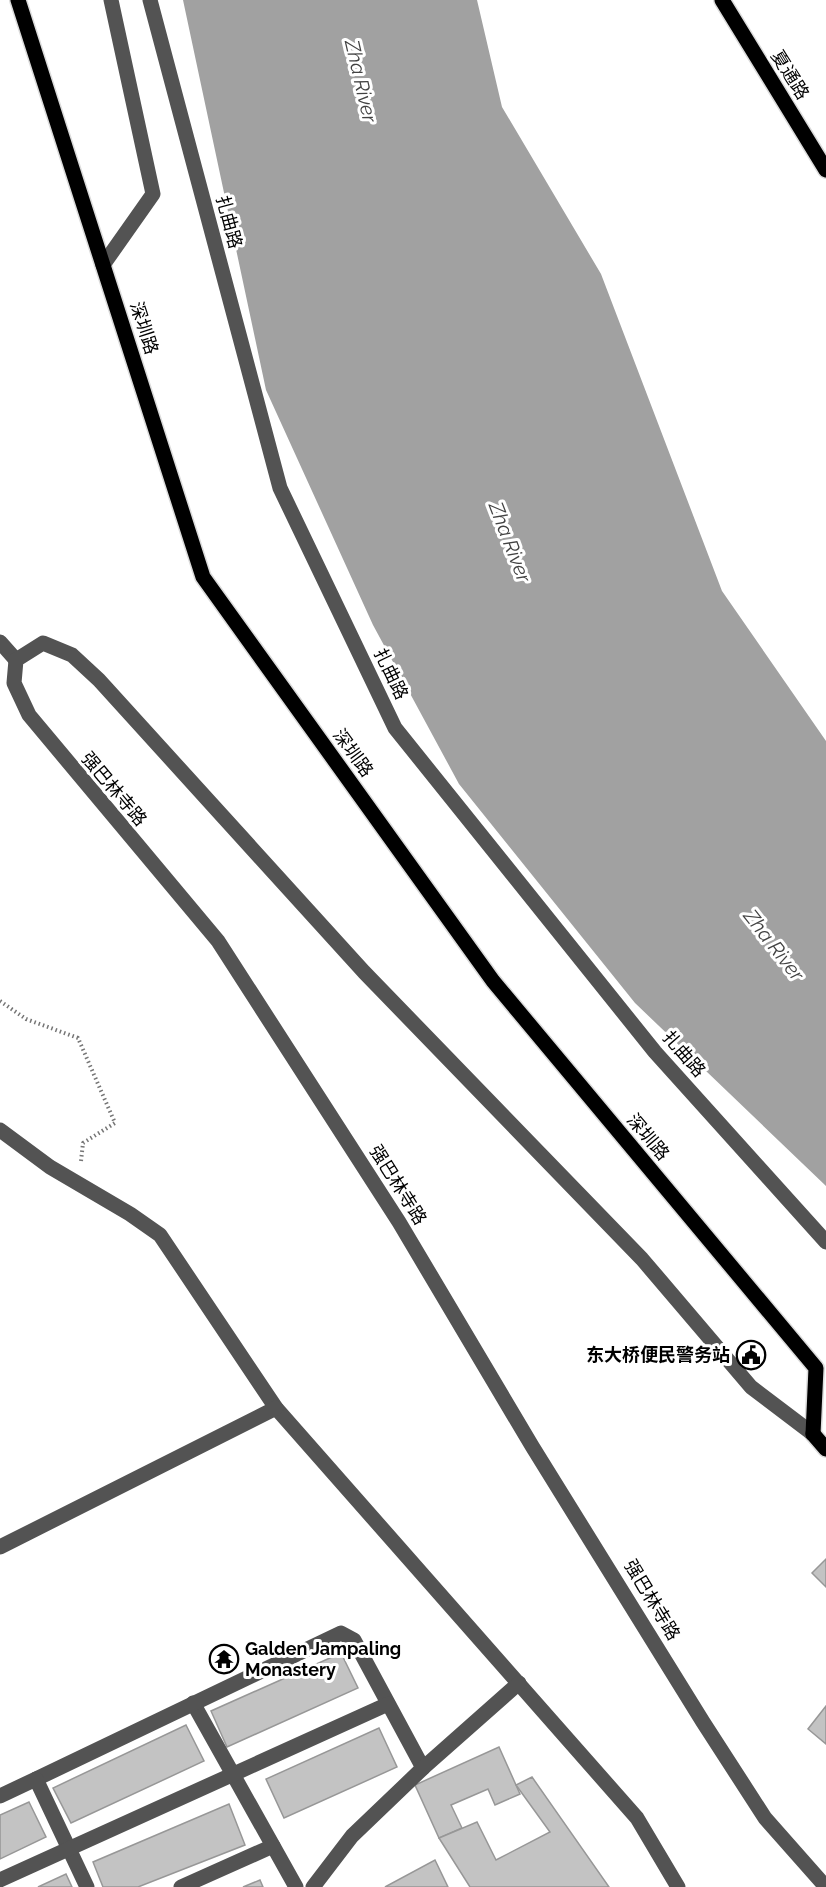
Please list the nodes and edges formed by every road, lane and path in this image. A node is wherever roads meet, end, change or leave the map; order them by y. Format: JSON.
{"nodes":[{"id":1,"x":18,"y":0,"type":"edge"},
{"id":2,"x":111,"y":0,"type":"edge"},
{"id":3,"x":150,"y":0,"type":"edge"},
{"id":4,"x":722,"y":0,"type":"edge"},
{"id":5,"x":826,"y":170,"type":"edge"},
{"id":6,"x":103,"y":265,"type":"junction"},
{"id":7,"x":0,"y":642,"type":"edge"},
{"id":8,"x":16,"y":660,"type":"junction"},
{"id":9,"x":0,"y":1001,"type":"edge"},
{"id":10,"x":0,"y":1130,"type":"edge"},
{"id":11,"x":78,"y":1183,"type":"junction"},
{"id":12,"x":826,"y":1242,"type":"edge"},
{"id":13,"x":276,"y":1408,"type":"junction"},
{"id":14,"x":826,"y":1422,"type":"edge"},
{"id":15,"x":813,"y":1434,"type":"junction"},
{"id":16,"x":826,"y":1449,"type":"edge"},
{"id":17,"x":0,"y":1547,"type":"edge"},
{"id":18,"x":519,"y":1683,"type":"junction"},
{"id":19,"x":193,"y":1703,"type":"junction"},
{"id":20,"x":388,"y":1704,"type":"junction"},
{"id":21,"x":423,"y":1768,"type":"junction"},
{"id":22,"x":233,"y":1775,"type":"junction"},
{"id":23,"x":36,"y":1779,"type":"junction"},
{"id":24,"x":0,"y":1796,"type":"edge"},
{"id":25,"x":273,"y":1846,"type":"junction"},
{"id":26,"x":69,"y":1850,"type":"junction"},
{"id":27,"x":0,"y":1880,"type":"edge"},
{"id":28,"x":87,"y":1887,"type":"edge"},
{"id":29,"x":181,"y":1887,"type":"edge"},
{"id":30,"x":296,"y":1887,"type":"edge"},
{"id":31,"x":314,"y":1887,"type":"edge"},
{"id":32,"x":678,"y":1887,"type":"edge"},
{"id":33,"x":826,"y":1887,"type":"edge"}],
"edges":[{"from":1,"to":6,"type":"main road","name":"深圳路"},
{"from":2,"to":6,"type":"street"},
{"from":3,"to":12,"type":"street","name":"扎曲路"},
{"from":4,"to":5,"type":"main road","name":"夏通路"},
{"from":6,"to":15,"type":"main road","name":"深圳路"},
{"from":7,"to":8,"type":"street"},
{"from":8,"to":15,"type":"street"},
{"from":8,"to":33,"type":"street","name":"强巴林寺路"},
{"from":9,"to":11,"type":"path"},
{"from":10,"to":11,"type":"street"},
{"from":11,"to":13,"type":"street"},
{"from":13,"to":17,"type":"street"},
{"from":13,"to":18,"type":"street"},
{"from":14,"to":15,"type":"main road"},
{"from":15,"to":16,"type":"main road"},
{"from":18,"to":21,"type":"street"},
{"from":18,"to":32,"type":"street"},
{"from":19,"to":20,"type":"street"},
{"from":19,"to":22,"type":"street"},
{"from":19,"to":23,"type":"street"},
{"from":20,"to":21,"type":"street"},
{"from":20,"to":22,"type":"street"},
{"from":21,"to":31,"type":"street"},
{"from":22,"to":25,"type":"street"},
{"from":22,"to":26,"type":"street"},
{"from":23,"to":24,"type":"street"},
{"from":23,"to":26,"type":"street"},
{"from":25,"to":29,"type":"street"},
{"from":25,"to":30,"type":"street"},
{"from":26,"to":27,"type":"street"},
{"from":26,"to":28,"type":"street"}]}
